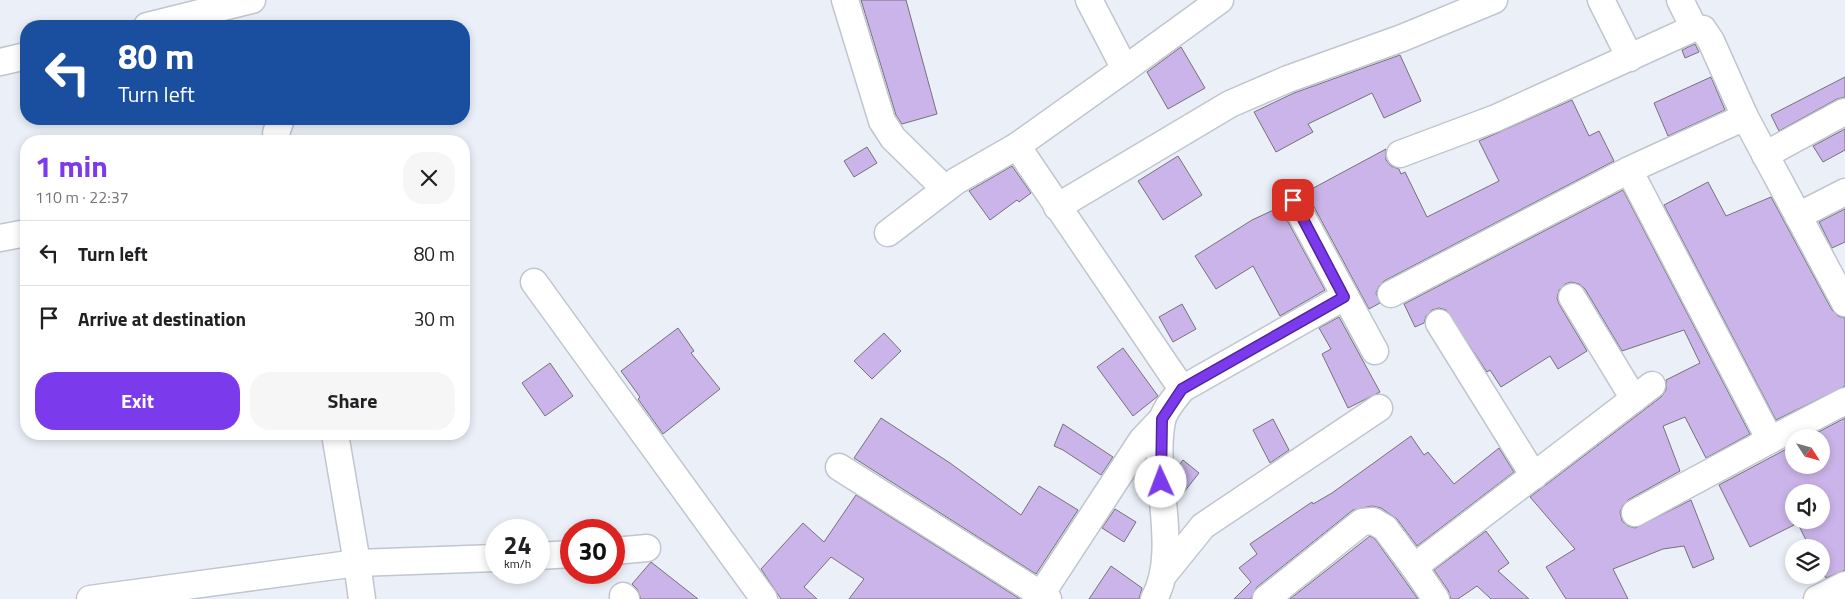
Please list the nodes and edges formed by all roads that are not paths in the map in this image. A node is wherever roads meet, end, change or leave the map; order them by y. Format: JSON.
{"nodes":[{"id":1,"x":252,"y":0,"type":"edge"},
{"id":2,"x":845,"y":0,"type":"edge"},
{"id":3,"x":1089,"y":0,"type":"edge"},
{"id":4,"x":1220,"y":0,"type":"edge"},
{"id":5,"x":1494,"y":0,"type":"edge"},
{"id":6,"x":1602,"y":0,"type":"edge"},
{"id":7,"x":1680,"y":0,"type":"edge"},
{"id":8,"x":171,"y":20,"type":"edge"},
{"id":9,"x":1694,"y":28,"type":"junction"},
{"id":10,"x":20,"y":57,"type":"edge"},
{"id":11,"x":1630,"y":58,"type":"junction"},
{"id":12,"x":0,"y":62,"type":"edge"},
{"id":13,"x":1124,"y":69,"type":"junction"},
{"id":14,"x":1844,"y":112,"type":"edge"},
{"id":15,"x":1745,"y":117,"type":"junction"},
{"id":16,"x":1018,"y":146,"type":"junction"},
{"id":17,"x":1400,"y":154,"type":"dead end"},
{"id":18,"x":1765,"y":155,"type":"junction"},
{"id":19,"x":1630,"y":170,"type":"junction"},
{"id":20,"x":945,"y":189,"type":"junction"},
{"id":21,"x":1845,"y":192,"type":"edge"},
{"id":22,"x":1293,"y":200,"type":"dead end"},
{"id":23,"x":1057,"y":207,"type":"junction"},
{"id":24,"x":1798,"y":216,"type":"junction"},
{"id":25,"x":888,"y":233,"type":"dead end"},
{"id":26,"x":20,"y":234,"type":"edge"},
{"id":27,"x":0,"y":238,"type":"edge"},
{"id":28,"x":534,"y":282,"type":"dead end"},
{"id":29,"x":1391,"y":294,"type":"dead end"},
{"id":30,"x":1344,"y":297,"type":"junction"},
{"id":31,"x":1572,"y":297,"type":"dead end"},
{"id":32,"x":1845,"y":303,"type":"edge"},
{"id":33,"x":1439,"y":323,"type":"dead end"},
{"id":34,"x":1375,"y":351,"type":"dead end"},
{"id":35,"x":1182,"y":389,"type":"junction"},
{"id":36,"x":1845,"y":401,"type":"edge"},
{"id":37,"x":1379,"y":408,"type":"dead end"},
{"id":38,"x":1162,"y":419,"type":"junction"},
{"id":39,"x":336,"y":440,"type":"edge"},
{"id":40,"x":1770,"y":440,"type":"junction"},
{"id":41,"x":839,"y":467,"type":"dead end"},
{"id":42,"x":1534,"y":476,"type":"junction"},
{"id":43,"x":1635,"y":513,"type":"dead end"},
{"id":44,"x":647,"y":548,"type":"dead end"},
{"id":45,"x":625,"y":549,"type":"edge"},
{"id":46,"x":485,"y":558,"type":"edge"},
{"id":47,"x":357,"y":563,"type":"junction"},
{"id":48,"x":1414,"y":567,"type":"junction"},
{"id":49,"x":1165,"y":574,"type":"junction"},
{"id":50,"x":1845,"y":585,"type":"edge"},
{"id":51,"x":1042,"y":598,"type":"edge"},
{"id":52,"x":90,"y":599,"type":"edge"},
{"id":53,"x":362,"y":599,"type":"edge"},
{"id":54,"x":764,"y":599,"type":"edge"},
{"id":55,"x":1154,"y":599,"type":"edge"},
{"id":56,"x":1266,"y":599,"type":"edge"},
{"id":57,"x":1436,"y":599,"type":"edge"},
{"id":58,"x":1817,"y":599,"type":"edge"}],
"edges":[{"from":1,"to":8,"type":"street"},
{"from":2,"to":20,"type":"street"},
{"from":3,"to":13,"type":"street"},
{"from":4,"to":13,"type":"street"},
{"from":5,"to":23,"type":"street"},
{"from":6,"to":11,"type":"street"},
{"from":7,"to":9,"type":"street"},
{"from":9,"to":11,"type":"street"},
{"from":9,"to":15,"type":"street"},
{"from":10,"to":12,"type":"street"},
{"from":11,"to":17,"type":"street"},
{"from":13,"to":16,"type":"street"},
{"from":14,"to":18,"type":"street"},
{"from":15,"to":18,"type":"street"},
{"from":15,"to":19,"type":"street"},
{"from":16,"to":20,"type":"street"},
{"from":16,"to":23,"type":"street"},
{"from":18,"to":24,"type":"street"},
{"from":19,"to":29,"type":"street"},
{"from":19,"to":40,"type":"street"},
{"from":20,"to":25,"type":"street"},
{"from":21,"to":24,"type":"street"},
{"from":22,"to":30,"type":"street"},
{"from":23,"to":35,"type":"street"},
{"from":24,"to":32,"type":"street"},
{"from":26,"to":27,"type":"street"},
{"from":28,"to":54,"type":"street"},
{"from":30,"to":34,"type":"street"},
{"from":30,"to":35,"type":"street"},
{"from":31,"to":42,"type":"street"},
{"from":33,"to":42,"type":"street"},
{"from":35,"to":38,"type":"street"},
{"from":36,"to":40,"type":"street"},
{"from":37,"to":49,"type":"street"},
{"from":38,"to":49,"type":"street"},
{"from":38,"to":51,"type":"street"},
{"from":39,"to":47,"type":"street"},
{"from":40,"to":43,"type":"street"},
{"from":41,"to":51,"type":"street"},
{"from":42,"to":48,"type":"street"},
{"from":44,"to":45,"type":"street"},
{"from":46,"to":47,"type":"street"},
{"from":47,"to":52,"type":"street"},
{"from":47,"to":53,"type":"street"},
{"from":48,"to":56,"type":"street"},
{"from":48,"to":57,"type":"street"},
{"from":49,"to":55,"type":"street"},
{"from":50,"to":58,"type":"street"}]}
